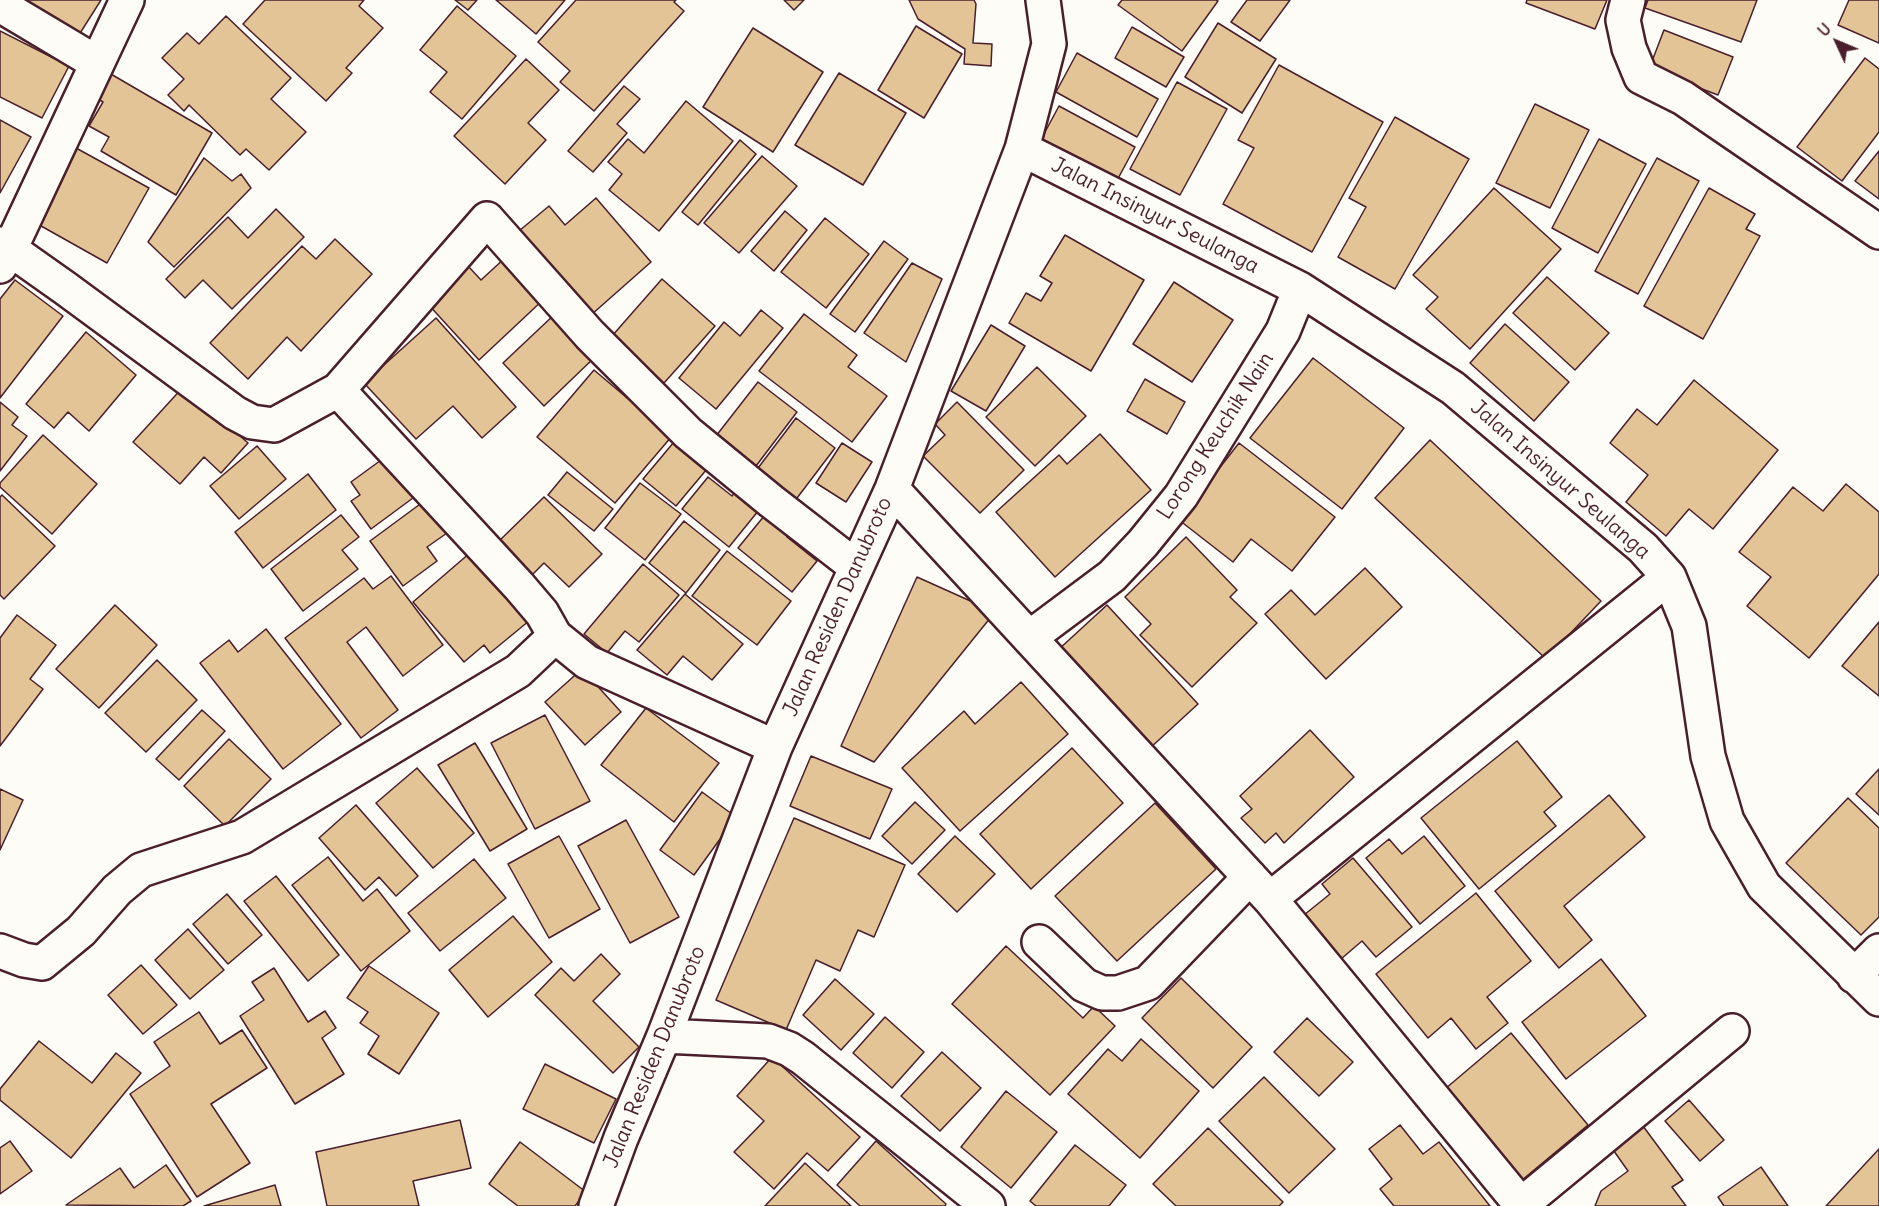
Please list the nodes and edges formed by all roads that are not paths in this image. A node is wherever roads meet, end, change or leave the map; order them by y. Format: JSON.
{"nodes":[{"id":1,"x":127,"y":0,"type":"edge"},
{"id":2,"x":1043,"y":0,"type":"edge"},
{"id":3,"x":1628,"y":0,"type":"edge"},
{"id":4,"x":0,"y":5,"type":"edge"},
{"id":5,"x":97,"y":63,"type":"junction"},
{"id":6,"x":1022,"y":149,"type":"junction"},
{"id":7,"x":1879,"y":232,"type":"edge"},
{"id":8,"x":3,"y":253,"type":"edge"},
{"id":9,"x":1300,"y":289,"type":"junction"},
{"id":10,"x":338,"y":390,"type":"junction"},
{"id":11,"x":892,"y":489,"type":"junction"},
{"id":12,"x":855,"y":566,"type":"junction"},
{"id":13,"x":1669,"y":577,"type":"junction"},
{"id":14,"x":555,"y":636,"type":"junction"},
{"id":15,"x":1029,"y":638,"type":"junction"},
{"id":16,"x":775,"y":747,"type":"junction"},
{"id":17,"x":1260,"y":888,"type":"junction"},
{"id":18,"x":1039,"y":942,"type":"dead end"},
{"id":19,"x":0,"y":951,"type":"edge"},
{"id":20,"x":1879,"y":951,"type":"edge"},
{"id":21,"x":1854,"y":976,"type":"junction"},
{"id":22,"x":1879,"y":999,"type":"edge"},
{"id":23,"x":1732,"y":1031,"type":"dead end"},
{"id":24,"x":664,"y":1036,"type":"junction"},
{"id":25,"x":1522,"y":1205,"type":"edge"},
{"id":26,"x":597,"y":1206,"type":"edge"},
{"id":27,"x":988,"y":1206,"type":"edge"}],
"edges":[{"from":1,"to":5,"type":"street"},
{"from":2,"to":6,"type":"street","name":"Jalan Residen Danubroto"},
{"from":3,"to":7,"type":"street"},
{"from":4,"to":5,"type":"street"},
{"from":5,"to":8,"type":"street"},
{"from":6,"to":9,"type":"street","name":"Jalan Insinyur Seulanga"},
{"from":6,"to":11,"type":"street","name":"Jalan Residen Danubroto"},
{"from":8,"to":10,"type":"street"},
{"from":9,"to":13,"type":"street","name":"Jalan Insinyur Seulanga"},
{"from":9,"to":15,"type":"street","name":"Lorong Keuchik Nain"},
{"from":10,"to":12,"type":"street"},
{"from":10,"to":14,"type":"street"},
{"from":11,"to":12,"type":"street","name":"Jalan Residen Danubroto"},
{"from":11,"to":15,"type":"street"},
{"from":12,"to":16,"type":"street","name":"Jalan Residen Danubroto"},
{"from":13,"to":17,"type":"street"},
{"from":13,"to":21,"type":"street","name":"Jalan Insinyur Seulanga"},
{"from":14,"to":16,"type":"street"},
{"from":14,"to":19,"type":"street"},
{"from":15,"to":17,"type":"street"},
{"from":16,"to":24,"type":"street","name":"Jalan Residen Danubroto"},
{"from":17,"to":18,"type":"street"},
{"from":17,"to":25,"type":"street"},
{"from":20,"to":21,"type":"street"},
{"from":21,"to":22,"type":"street","name":"Jalan Insinyur Seulanga"},
{"from":23,"to":25,"type":"street"},
{"from":24,"to":26,"type":"street","name":"Jalan Residen Danubroto"},
{"from":24,"to":27,"type":"street"}]}
